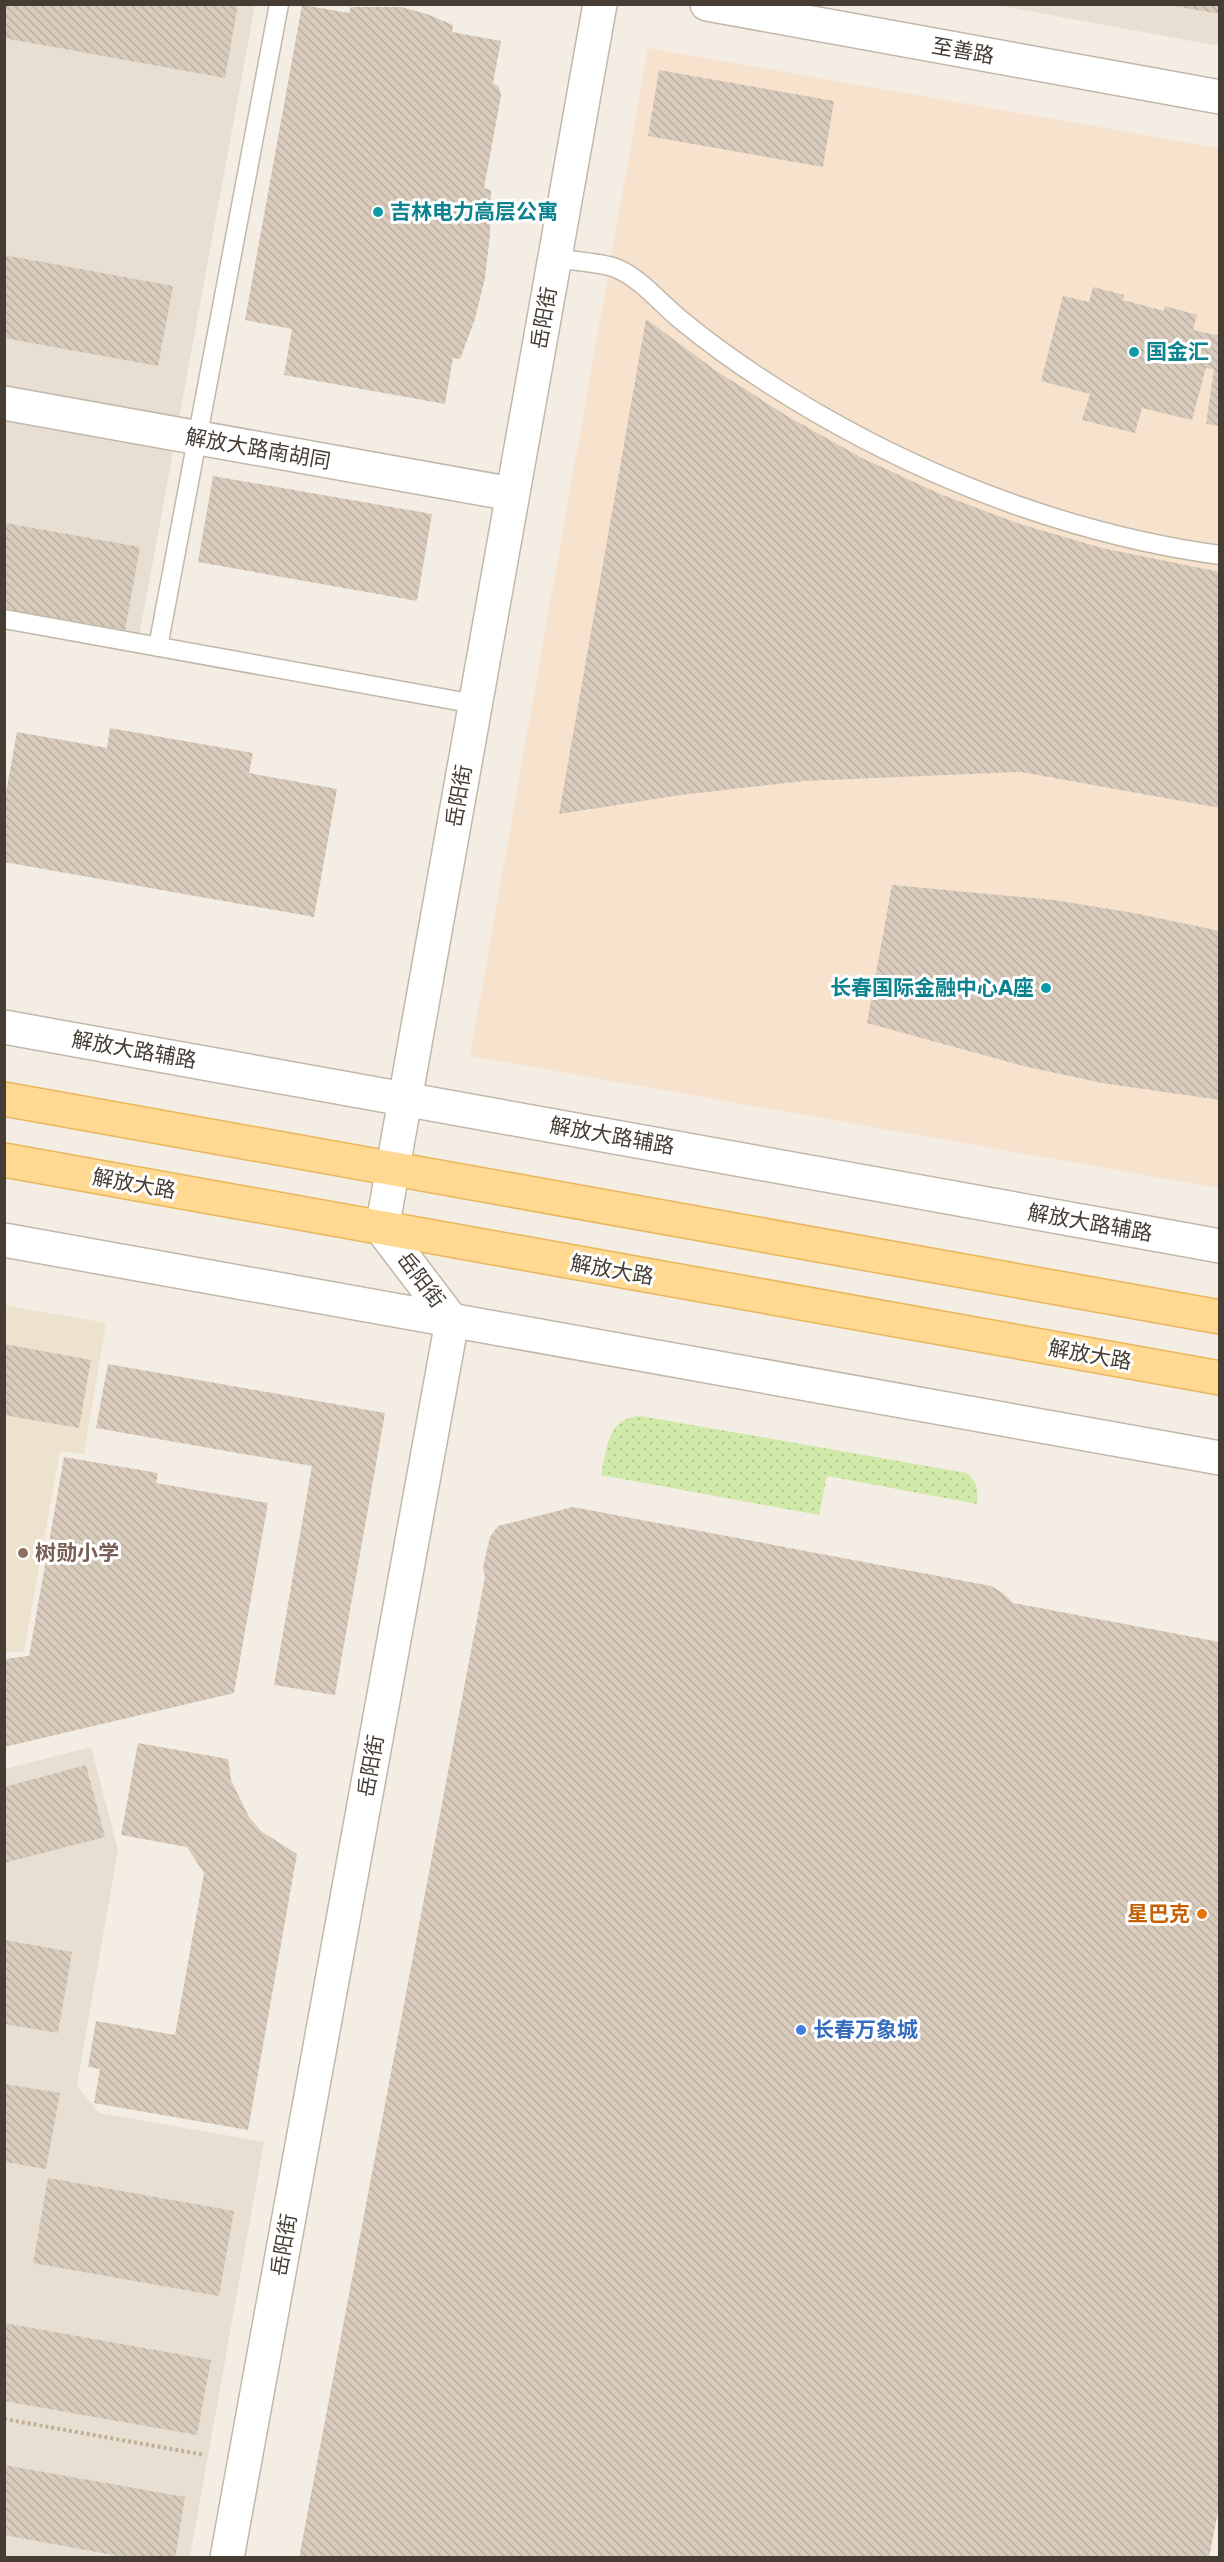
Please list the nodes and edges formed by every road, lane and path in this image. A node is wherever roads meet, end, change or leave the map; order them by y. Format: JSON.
{"nodes":[{"id":1,"x":279,"y":4,"type":"edge"},
{"id":2,"x":600,"y":4,"type":"edge"},
{"id":3,"x":707,"y":4,"type":"edge"},
{"id":4,"x":1220,"y":97,"type":"edge"},
{"id":5,"x":554,"y":258,"type":"junction"},
{"id":6,"x":4,"y":403,"type":"edge"},
{"id":7,"x":198,"y":438,"type":"junction"},
{"id":8,"x":512,"y":494,"type":"junction"},
{"id":9,"x":1220,"y":555,"type":"edge"},
{"id":10,"x":4,"y":619,"type":"edge"},
{"id":11,"x":158,"y":647,"type":"junction"},
{"id":12,"x":475,"y":704,"type":"junction"},
{"id":13,"x":4,"y":1027,"type":"edge"},
{"id":14,"x":4,"y":1099,"type":"edge"},
{"id":15,"x":405,"y":1099,"type":"junction"},
{"id":16,"x":4,"y":1160,"type":"edge"},
{"id":17,"x":393,"y":1170,"type":"junction"},
{"id":18,"x":382,"y":1228,"type":"junction"},
{"id":19,"x":4,"y":1240,"type":"edge"},
{"id":20,"x":1220,"y":1246,"type":"edge"},
{"id":21,"x":1220,"y":1317,"type":"edge"},
{"id":22,"x":452,"y":1322,"type":"junction"},
{"id":23,"x":1220,"y":1378,"type":"edge"},
{"id":24,"x":1220,"y":1458,"type":"edge"},
{"id":25,"x":4,"y":2419,"type":"edge"},
{"id":26,"x":244,"y":2462,"type":"junction"},
{"id":27,"x":227,"y":2558,"type":"edge"}],
"edges":[{"from":1,"to":7,"type":"lane"},
{"from":2,"to":5,"type":"street","name":"岳阳街"},
{"from":3,"to":4,"type":"street","name":"至善路"},
{"from":5,"to":8,"type":"street","name":"岳阳街"},
{"from":5,"to":9,"type":"lane"},
{"from":6,"to":7,"type":"street","name":"解放大路南胡同"},
{"from":7,"to":8,"type":"street","name":"解放大路南胡同"},
{"from":7,"to":11,"type":"lane"},
{"from":8,"to":12,"type":"street","name":"岳阳街"},
{"from":10,"to":11,"type":"lane"},
{"from":11,"to":12,"type":"lane"},
{"from":12,"to":15,"type":"street","name":"岳阳街"},
{"from":13,"to":15,"type":"street","name":"解放大路辅路"},
{"from":14,"to":17,"type":"main road"},
{"from":15,"to":17,"type":"street","name":"岳阳街"},
{"from":15,"to":20,"type":"street","name":"解放大路辅路"},
{"from":16,"to":18,"type":"main road","name":"解放大路"},
{"from":17,"to":18,"type":"street","name":"岳阳街"},
{"from":17,"to":21,"type":"main road"},
{"from":18,"to":22,"type":"street","name":"岳阳街"},
{"from":18,"to":23,"type":"main road","name":"解放大路"},
{"from":19,"to":22,"type":"street"},
{"from":22,"to":24,"type":"street"},
{"from":22,"to":26,"type":"street","name":"岳阳街"},
{"from":25,"to":26,"type":"path"},
{"from":26,"to":27,"type":"street","name":"岳阳街"}]}
